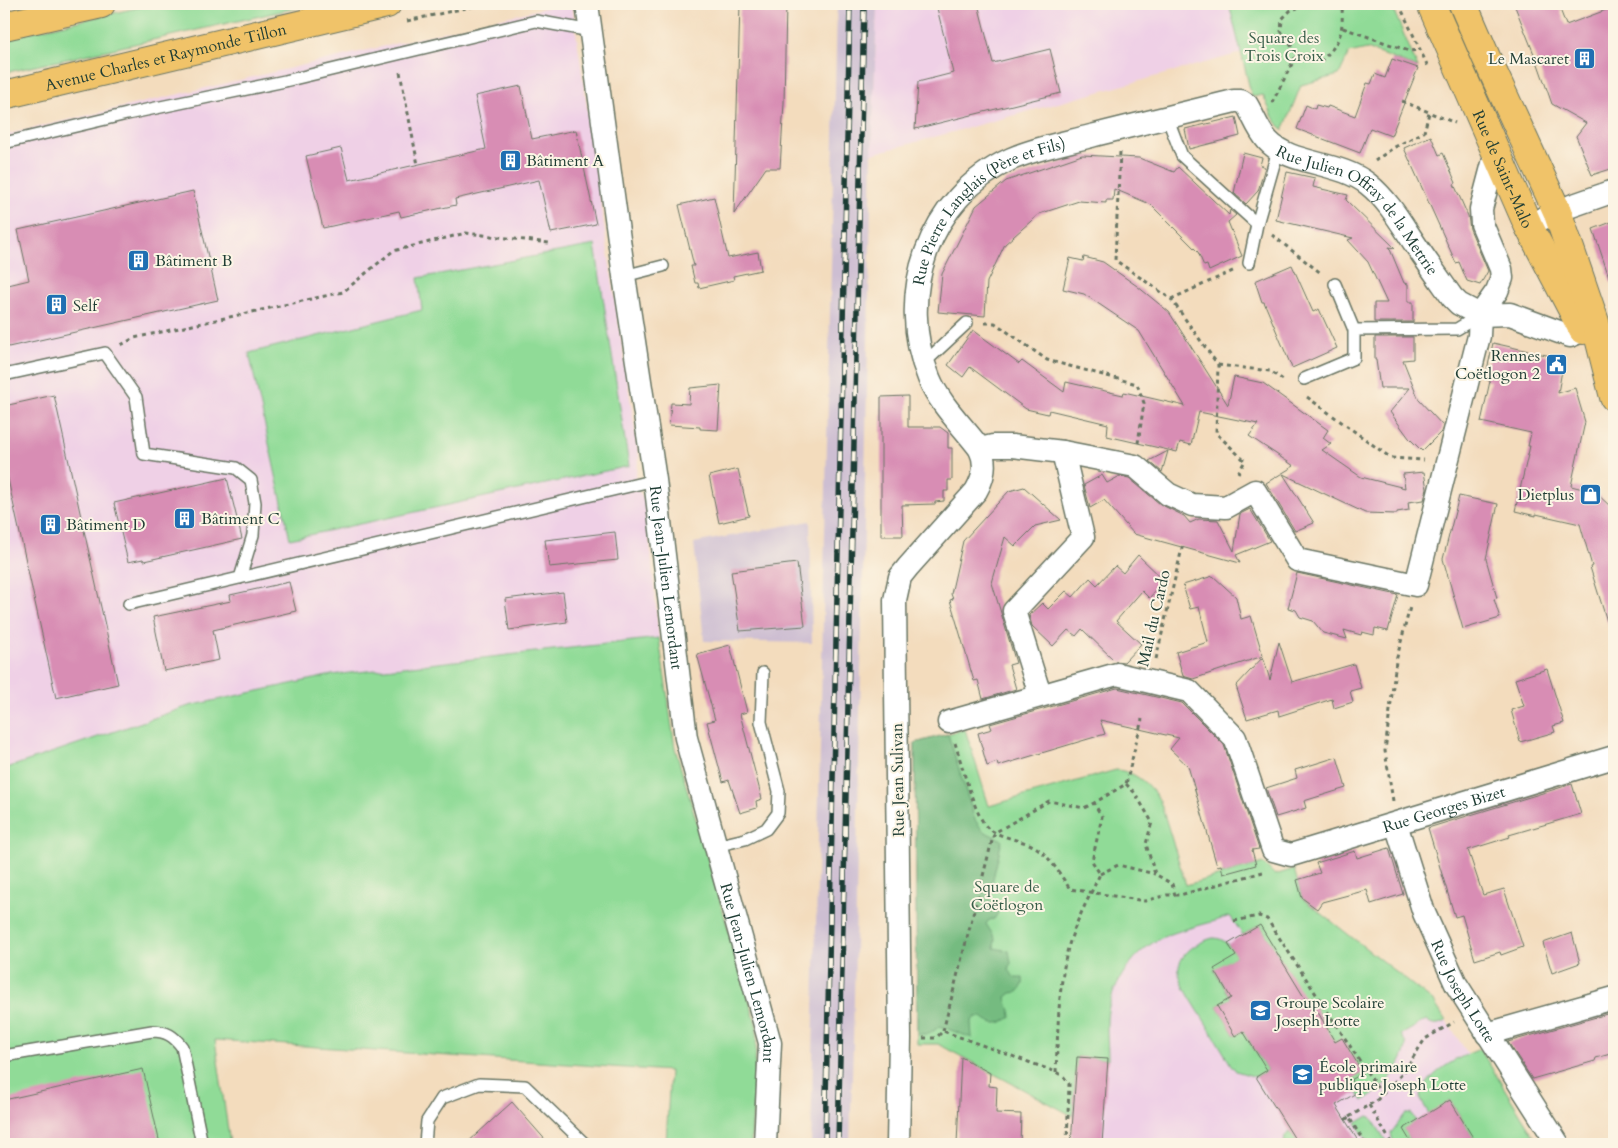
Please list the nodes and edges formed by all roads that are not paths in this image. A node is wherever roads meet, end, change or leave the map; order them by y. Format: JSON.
{"nodes":[{"id":1,"x":101,"y":4,"type":"edge"},
{"id":2,"x":387,"y":4,"type":"edge"},
{"id":3,"x":587,"y":4,"type":"edge"},
{"id":4,"x":1431,"y":4,"type":"edge"},
{"id":5,"x":1463,"y":4,"type":"edge"},
{"id":6,"x":4,"y":26,"type":"edge"},
{"id":7,"x":591,"y":31,"type":"junction"},
{"id":8,"x":4,"y":94,"type":"edge"},
{"id":9,"x":1246,"y":107,"type":"joint"},
{"id":10,"x":1168,"y":117,"type":"junction"},
{"id":11,"x":4,"y":143,"type":"edge"},
{"id":12,"x":1278,"y":150,"type":"junction"},
{"id":13,"x":1496,"y":152,"type":"junction"},
{"id":14,"x":1614,"y":191,"type":"edge"},
{"id":15,"x":1557,"y":211,"type":"junction"},
{"id":16,"x":1257,"y":224,"type":"junction"},
{"id":17,"x":1528,"y":225,"type":"junction"},
{"id":18,"x":1249,"y":263,"type":"road end"},
{"id":19,"x":663,"y":266,"type":"dead end"},
{"id":20,"x":622,"y":267,"type":"junction"},
{"id":21,"x":1335,"y":284,"type":"road end"},
{"id":22,"x":1480,"y":315,"type":"junction"},
{"id":23,"x":966,"y":324,"type":"road end"},
{"id":24,"x":1589,"y":326,"type":"junction"},
{"id":25,"x":1354,"y":330,"type":"junction"},
{"id":26,"x":924,"y":363,"type":"junction"},
{"id":27,"x":4,"y":375,"type":"edge"},
{"id":28,"x":1304,"y":379,"type":"dead end"},
{"id":29,"x":1614,"y":398,"type":"edge"},
{"id":30,"x":980,"y":448,"type":"junction"},
{"id":31,"x":1062,"y":452,"type":"junction"},
{"id":32,"x":655,"y":480,"type":"junction"},
{"id":33,"x":240,"y":578,"type":"junction"},
{"id":34,"x":129,"y":604,"type":"dead end"},
{"id":35,"x":763,"y":673,"type":"dead end"},
{"id":36,"x":1040,"y":695,"type":"junction"},
{"id":37,"x":949,"y":722,"type":"road end"},
{"id":38,"x":1614,"y":757,"type":"edge"},
{"id":39,"x":1396,"y":824,"type":"junction"},
{"id":40,"x":716,"y":846,"type":"junction"},
{"id":41,"x":1614,"y":998,"type":"edge"},
{"id":42,"x":1487,"y":1034,"type":"junction"},
{"id":43,"x":4,"y":1056,"type":"edge"},
{"id":44,"x":202,"y":1144,"type":"edge"},
{"id":45,"x":425,"y":1144,"type":"edge"},
{"id":46,"x":585,"y":1144,"type":"edge"},
{"id":47,"x":766,"y":1144,"type":"edge"},
{"id":48,"x":898,"y":1144,"type":"edge"},
{"id":49,"x":1558,"y":1144,"type":"edge"}],
"edges":[{"from":1,"to":6,"type":"main road"},
{"from":2,"to":8,"type":"main road","name":"Avenue Charles et Raymonde Tillon"},
{"from":3,"to":7,"type":"street","name":"Rue Jean-Julien Lemordant"},
{"from":4,"to":13,"type":"main road","name":"Rue de Saint-Malo"},
{"from":5,"to":15,"type":"main road","name":"Rue de Saint-Malo"},
{"from":7,"to":11,"type":"lane"},
{"from":7,"to":20,"type":"street","name":"Rue Jean-Julien Lemordant"},
{"from":9,"to":10,"type":"street","name":"Rue Pierre Langlais (Père et Fils)"},
{"from":9,"to":12,"type":"street","name":"Rue Julien Offray de la Mettrie"},
{"from":10,"to":16,"type":"lane"},
{"from":10,"to":26,"type":"street","name":"Rue Pierre Langlais (Père et Fils)"},
{"from":12,"to":16,"type":"lane"},
{"from":12,"to":22,"type":"street","name":"Rue Julien Offray de la Mettrie"},
{"from":13,"to":17,"type":"main road","name":"Rue de Saint-Malo"},
{"from":13,"to":22,"type":"street"},
{"from":14,"to":15,"type":"street"},
{"from":15,"to":17,"type":"street"},
{"from":15,"to":24,"type":"main road","name":"Rue de Saint-Malo"},
{"from":16,"to":18,"type":"lane"},
{"from":17,"to":24,"type":"main road","name":"Rue de Saint-Malo"},
{"from":19,"to":20,"type":"lane"},
{"from":20,"to":32,"type":"street","name":"Rue Jean-Julien Lemordant"},
{"from":21,"to":25,"type":"lane"},
{"from":22,"to":24,"type":"street"},
{"from":22,"to":25,"type":"lane"},
{"from":22,"to":31,"type":"street"},
{"from":23,"to":26,"type":"lane"},
{"from":24,"to":29,"type":"main road","name":"Rue de Saint-Malo"},
{"from":25,"to":28,"type":"lane"},
{"from":26,"to":30,"type":"street","name":"Rue Pierre Langlais (Père et Fils)"},
{"from":27,"to":33,"type":"lane"},
{"from":30,"to":31,"type":"street"},
{"from":30,"to":48,"type":"street","name":"Rue Jean Sulivan"},
{"from":31,"to":36,"type":"street"},
{"from":32,"to":33,"type":"lane"},
{"from":32,"to":40,"type":"street","name":"Rue Jean-Julien Lemordant"},
{"from":33,"to":34,"type":"lane"},
{"from":35,"to":40,"type":"lane"},
{"from":36,"to":37,"type":"street"},
{"from":36,"to":39,"type":"street","name":"Rue Georges Bizet"},
{"from":38,"to":39,"type":"street","name":"Rue Georges Bizet"},
{"from":39,"to":42,"type":"street","name":"Rue Joseph Lotte"},
{"from":40,"to":47,"type":"street","name":"Rue Jean-Julien Lemordant"},
{"from":41,"to":42,"type":"street"},
{"from":42,"to":49,"type":"street","name":"Rue Joseph Lotte"},
{"from":43,"to":44,"type":"lane"},
{"from":45,"to":46,"type":"lane"}]}
